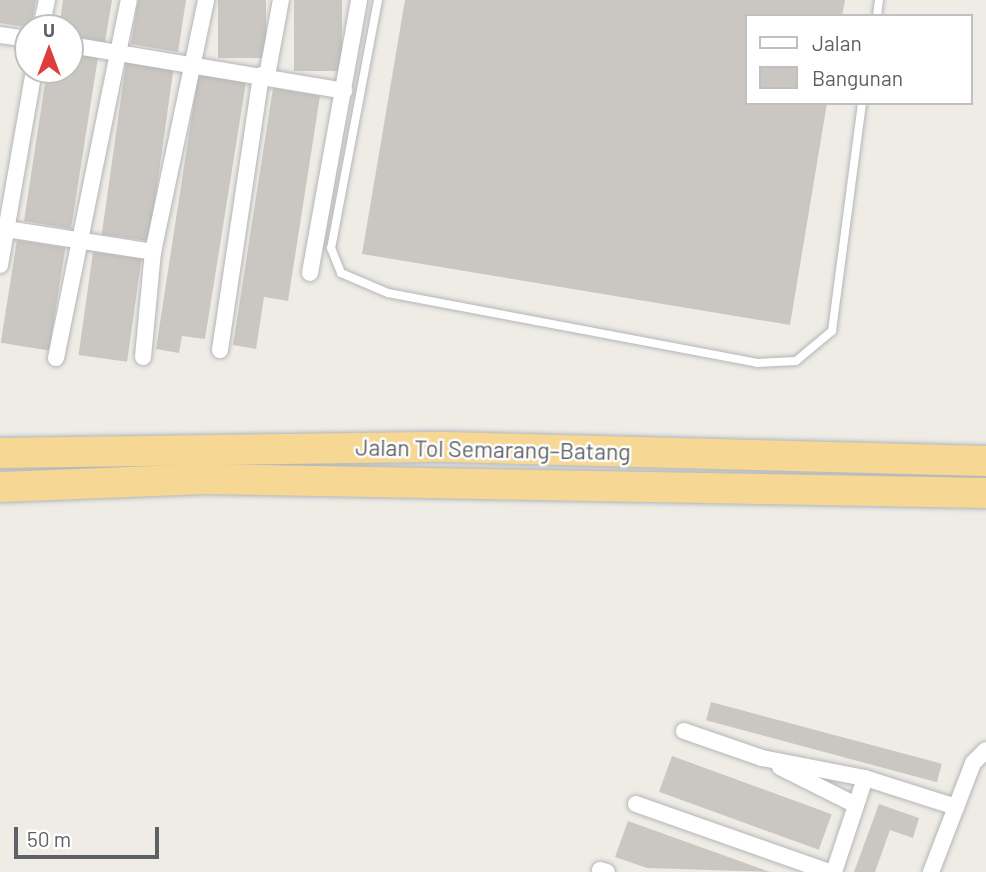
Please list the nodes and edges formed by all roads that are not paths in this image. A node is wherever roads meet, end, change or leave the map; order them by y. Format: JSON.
{"nodes":[{"id":1,"x":129,"y":0,"type":"edge"},
{"id":2,"x":206,"y":0,"type":"edge"},
{"id":3,"x":281,"y":0,"type":"edge"},
{"id":4,"x":359,"y":0,"type":"edge"},
{"id":5,"x":377,"y":0,"type":"edge"},
{"id":6,"x":84,"y":47,"type":"edge"},
{"id":7,"x":117,"y":51,"type":"junction"},
{"id":8,"x":193,"y":64,"type":"junction"},
{"id":9,"x":264,"y":75,"type":"junction"},
{"id":10,"x":31,"y":84,"type":"edge"},
{"id":11,"x":344,"y":91,"type":"junction"},
{"id":12,"x":862,"y":105,"type":"edge"},
{"id":13,"x":3,"y":229,"type":"edge"},
{"id":14,"x":79,"y":239,"type":"junction"},
{"id":15,"x":153,"y":252,"type":"junction"},
{"id":16,"x":0,"y":265,"type":"edge"},
{"id":17,"x":310,"y":273,"type":"dead end"},
{"id":18,"x":220,"y":350,"type":"dead end"},
{"id":19,"x":143,"y":357,"type":"dead end"},
{"id":20,"x":57,"y":358,"type":"dead end"},
{"id":21,"x":0,"y":453,"type":"edge"},
{"id":22,"x":986,"y":461,"type":"edge"},
{"id":23,"x":0,"y":487,"type":"edge"},
{"id":24,"x":986,"y":493,"type":"edge"},
{"id":25,"x":684,"y":731,"type":"dead end"},
{"id":26,"x":986,"y":750,"type":"edge"},
{"id":27,"x":762,"y":758,"type":"junction"},
{"id":28,"x":865,"y":778,"type":"junction"},
{"id":29,"x":636,"y":804,"type":"dead end"},
{"id":30,"x":856,"y":805,"type":"junction"},
{"id":31,"x":956,"y":807,"type":"junction"},
{"id":32,"x":831,"y":872,"type":"edge"},
{"id":33,"x":932,"y":872,"type":"edge"}],
"edges":[{"from":1,"to":7,"type":"street"},
{"from":2,"to":8,"type":"street"},
{"from":3,"to":9,"type":"street"},
{"from":4,"to":11,"type":"street"},
{"from":5,"to":12,"type":"lane"},
{"from":6,"to":7,"type":"street"},
{"from":7,"to":8,"type":"street"},
{"from":7,"to":14,"type":"street"},
{"from":8,"to":9,"type":"street"},
{"from":8,"to":15,"type":"street"},
{"from":9,"to":11,"type":"street"},
{"from":9,"to":18,"type":"street"},
{"from":10,"to":13,"type":"street"},
{"from":11,"to":17,"type":"street"},
{"from":13,"to":14,"type":"street"},
{"from":13,"to":16,"type":"street"},
{"from":14,"to":15,"type":"street"},
{"from":14,"to":20,"type":"street"},
{"from":15,"to":19,"type":"street"},
{"from":21,"to":22,"type":"highway","name":"Jalan Tol Semarang–Batang"},
{"from":23,"to":24,"type":"highway","name":"Jalan Tol Semarang–Batang"},
{"from":25,"to":27,"type":"street"},
{"from":26,"to":31,"type":"street"},
{"from":27,"to":28,"type":"street"},
{"from":27,"to":30,"type":"street"},
{"from":28,"to":30,"type":"street"},
{"from":28,"to":31,"type":"street"},
{"from":29,"to":32,"type":"street"},
{"from":30,"to":32,"type":"street"},
{"from":31,"to":33,"type":"street"}]}
